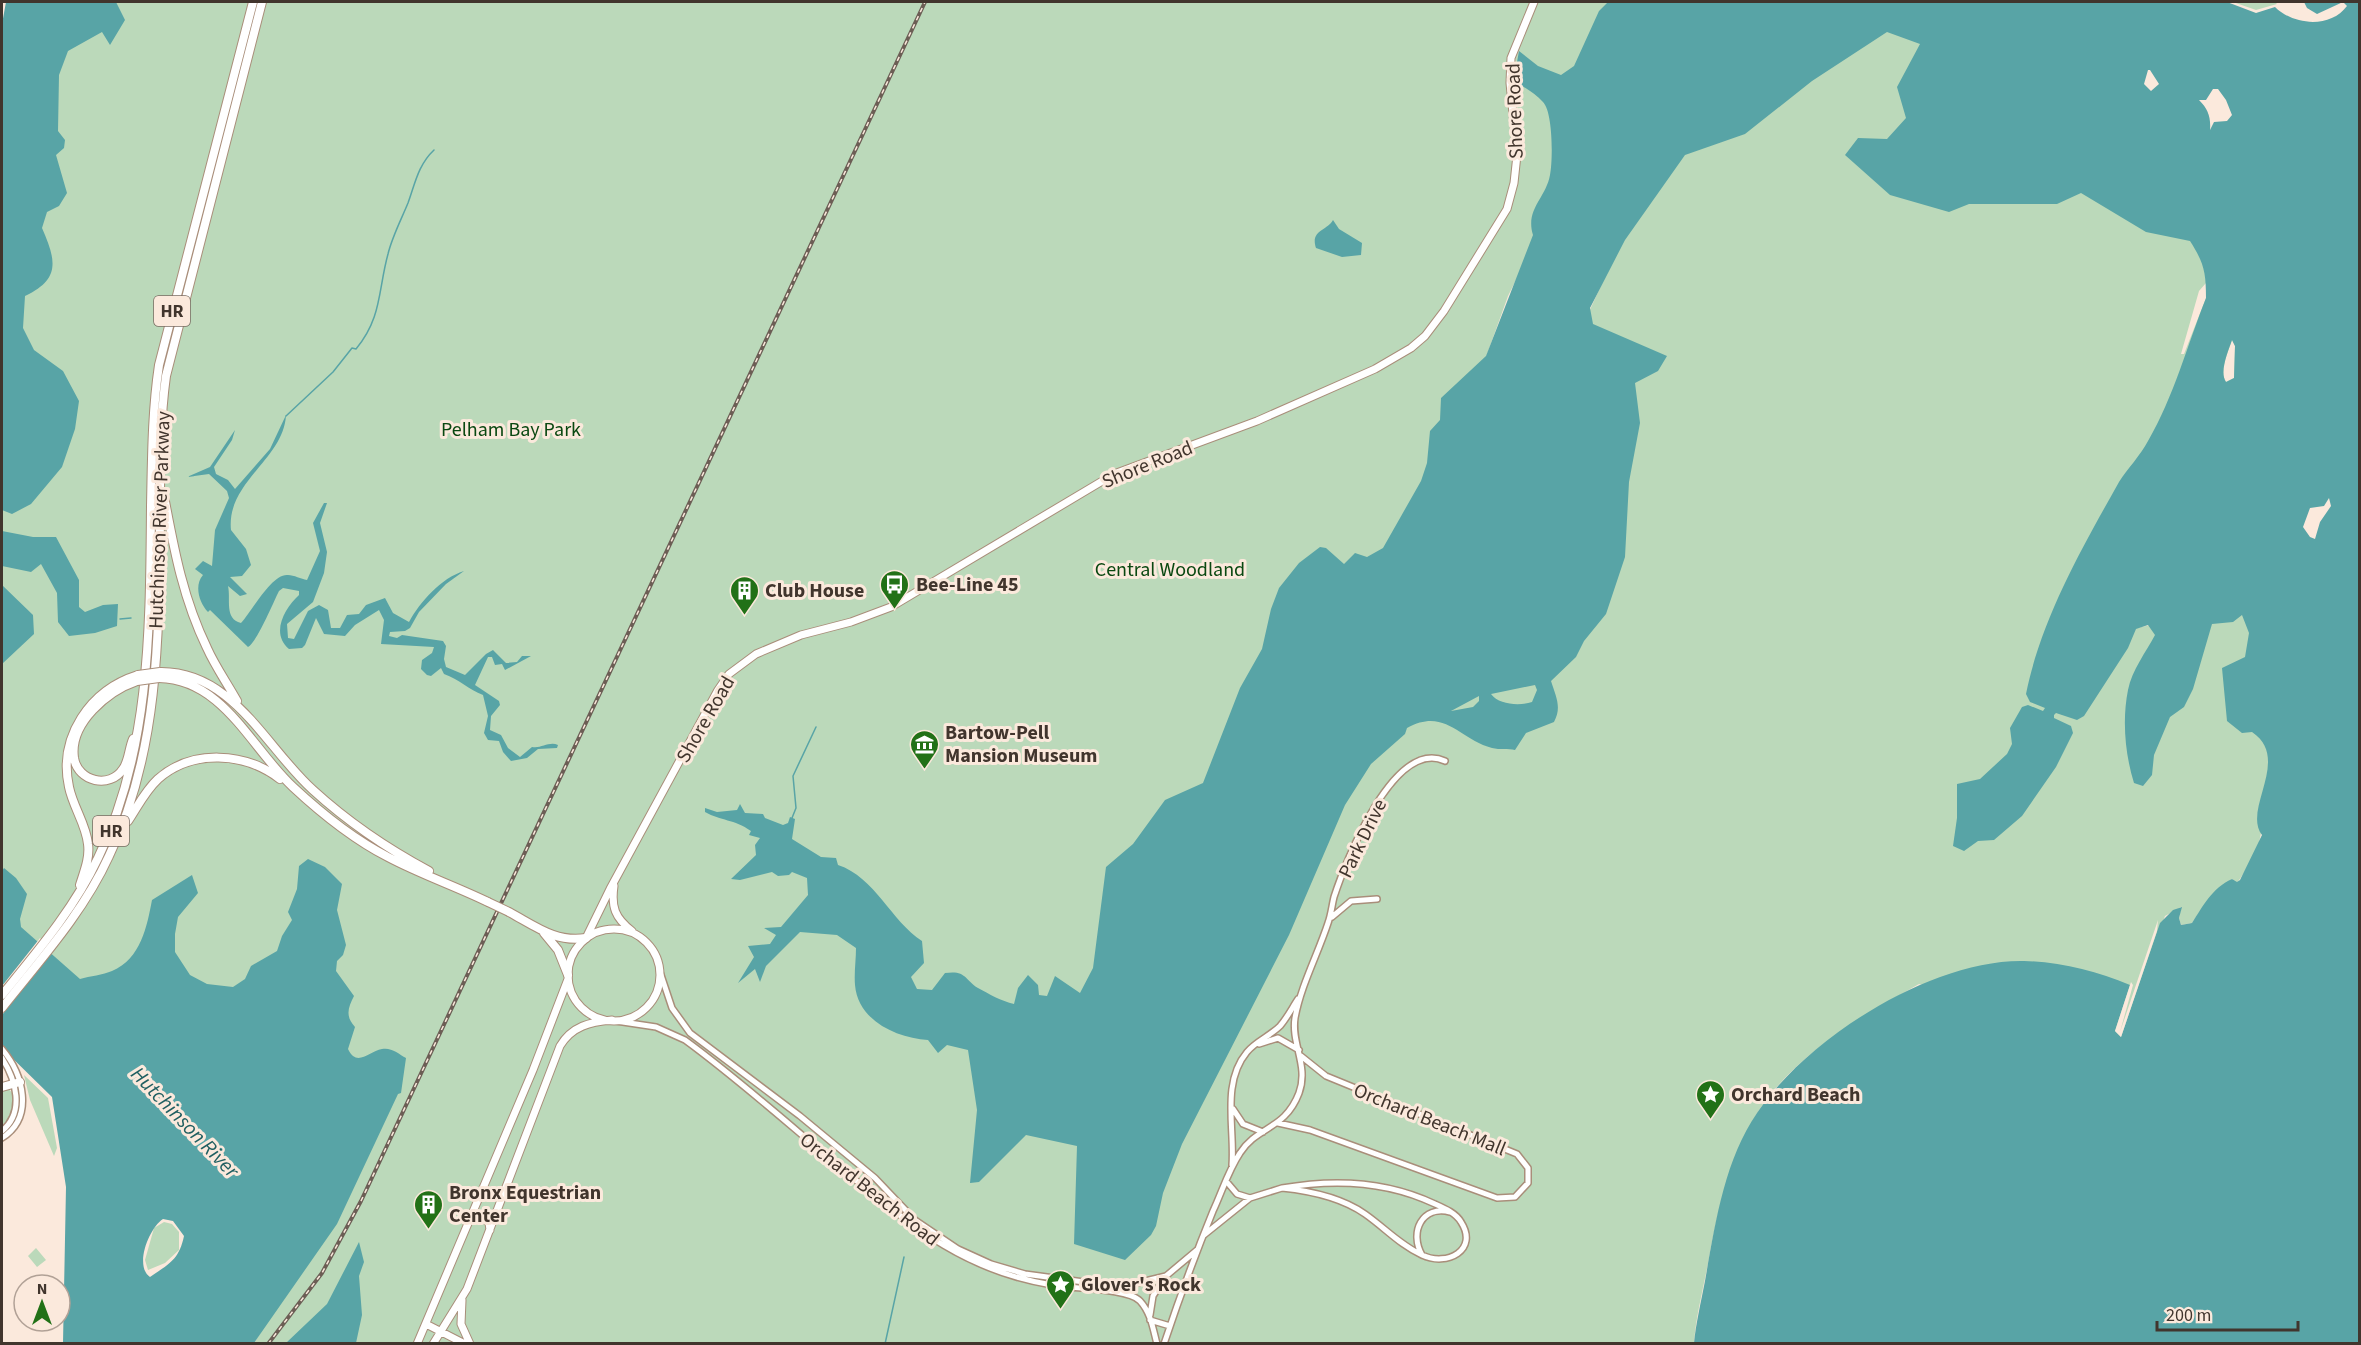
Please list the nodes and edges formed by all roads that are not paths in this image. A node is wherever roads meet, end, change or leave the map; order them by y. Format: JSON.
{"nodes":[{"id":1,"x":253,"y":2,"type":"edge"},
{"id":2,"x":262,"y":2,"type":"edge"},
{"id":3,"x":1534,"y":2,"type":"edge"},
{"id":4,"x":160,"y":477,"type":"junction"},
{"id":5,"x":160,"y":675,"type":"junction"},
{"id":6,"x":137,"y":678,"type":"junction"},
{"id":7,"x":240,"y":707,"type":"junction"},
{"id":8,"x":138,"y":726,"type":"junction"},
{"id":9,"x":1445,"y":761,"type":"dead end"},
{"id":10,"x":299,"y":792,"type":"junction"},
{"id":11,"x":121,"y":832,"type":"junction"},
{"id":12,"x":615,"y":882,"type":"junction"},
{"id":13,"x":451,"y":884,"type":"junction"},
{"id":14,"x":76,"y":898,"type":"junction"},
{"id":15,"x":1377,"y":899,"type":"dead end"},
{"id":16,"x":70,"y":915,"type":"junction"},
{"id":17,"x":1329,"y":921,"type":"junction"},
{"id":18,"x":536,"y":926,"type":"junction"},
{"id":19,"x":639,"y":936,"type":"junction"},
{"id":20,"x":586,"y":938,"type":"junction"},
{"id":21,"x":660,"y":972,"type":"junction"},
{"id":22,"x":568,"y":977,"type":"junction"},
{"id":23,"x":2,"y":995,"type":"edge"},
{"id":24,"x":1301,"y":995,"type":"junction"},
{"id":25,"x":2,"y":1008,"type":"edge"},
{"id":26,"x":614,"y":1021,"type":"junction"},
{"id":27,"x":1252,"y":1047,"type":"junction"},
{"id":28,"x":2,"y":1049,"type":"edge"},
{"id":29,"x":1300,"y":1053,"type":"junction"},
{"id":30,"x":2,"y":1058,"type":"edge"},
{"id":31,"x":17,"y":1083,"type":"junction"},
{"id":32,"x":2,"y":1087,"type":"edge"},
{"id":33,"x":1231,"y":1106,"type":"junction"},
{"id":34,"x":1278,"y":1123,"type":"junction"},
{"id":35,"x":2,"y":1131,"type":"edge"},
{"id":36,"x":1263,"y":1132,"type":"junction"},
{"id":37,"x":2,"y":1138,"type":"edge"},
{"id":38,"x":1232,"y":1167,"type":"junction"},
{"id":39,"x":1226,"y":1181,"type":"junction"},
{"id":40,"x":1282,"y":1188,"type":"junction"},
{"id":41,"x":1250,"y":1198,"type":"junction"},
{"id":42,"x":1450,"y":1212,"type":"junction"},
{"id":43,"x":468,"y":1223,"type":"junction"},
{"id":44,"x":490,"y":1232,"type":"junction"},
{"id":45,"x":1203,"y":1236,"type":"junction"},
{"id":46,"x":1198,"y":1249,"type":"junction"},
{"id":47,"x":1422,"y":1255,"type":"junction"},
{"id":48,"x":1175,"y":1269,"type":"junction"},
{"id":49,"x":1189,"y":1271,"type":"junction"},
{"id":50,"x":1166,"y":1276,"type":"junction"},
{"id":51,"x":462,"y":1298,"type":"junction"},
{"id":52,"x":1150,"y":1318,"type":"junction"},
{"id":53,"x":426,"y":1324,"type":"junction"},
{"id":54,"x":1170,"y":1326,"type":"junction"},
{"id":55,"x":442,"y":1332,"type":"junction"},
{"id":56,"x":417,"y":1344,"type":"edge"},
{"id":57,"x":433,"y":1344,"type":"edge"},
{"id":58,"x":465,"y":1344,"type":"edge"},
{"id":59,"x":470,"y":1344,"type":"edge"},
{"id":60,"x":1156,"y":1344,"type":"edge"},
{"id":61,"x":1164,"y":1344,"type":"edge"}],
"edges":[{"from":1,"to":8,"type":"highway","name":"Hutchinson River Parkway","number":"HR"},
{"from":2,"to":4,"type":"highway","name":"Hutchinson River Parkway","number":"HR"},
{"from":3,"to":12,"type":"main road","name":"Shore Road"},
{"from":4,"to":7,"type":"highway"},
{"from":4,"to":11,"type":"highway","name":"Hutchinson River Parkway","number":"HR"},
{"from":5,"to":6,"type":"highway","bridge":true},
{"from":5,"to":7,"type":"highway"},
{"from":5,"to":10,"type":"highway"},
{"from":6,"to":8,"type":"highway"},
{"from":6,"to":14,"type":"highway"},
{"from":7,"to":13,"type":"highway"},
{"from":8,"to":14,"type":"highway","name":"Hutchinson River Parkway","number":"HR"},
{"from":9,"to":17,"type":"street","name":"Park Drive"},
{"from":10,"to":11,"type":"highway"},
{"from":10,"to":13,"type":"highway"},
{"from":11,"to":16,"type":"highway","name":"Hutchinson River Parkway","number":"HR"},
{"from":12,"to":19,"type":"main road","name":"Shore Road"},
{"from":12,"to":20,"type":"main road","name":"Shore Road"},
{"from":13,"to":18,"type":"highway","bridge":true},
{"from":14,"to":16,"type":"highway","name":"Hutchinson River Parkway","number":"HR"},
{"from":15,"to":17,"type":"street","name":"Park Drive"},
{"from":16,"to":23,"type":"highway","name":"Hutchinson River Parkway","number":"HR"},
{"from":16,"to":25,"type":"highway","name":"Hutchinson River Parkway","number":"HR"},
{"from":17,"to":24,"type":"street","name":"Park Drive"},
{"from":18,"to":20,"type":"highway"},
{"from":18,"to":22,"type":"highway"},
{"from":19,"to":20,"type":"main road"},
{"from":19,"to":21,"type":"main road"},
{"from":20,"to":22,"type":"main road"},
{"from":21,"to":26,"type":"main road"},
{"from":21,"to":50,"type":"street","name":"Orchard Beach Road"},
{"from":22,"to":26,"type":"main road"},
{"from":22,"to":43,"type":"main road"},
{"from":24,"to":27,"type":"street","name":"Park Drive"},
{"from":24,"to":29,"type":"street","name":"Park Drive"},
{"from":26,"to":44,"type":"main road"},
{"from":26,"to":52,"type":"street","name":"Orchard Beach Road"},
{"from":27,"to":29,"type":"street"},
{"from":27,"to":33,"type":"street","name":"Park Drive"},
{"from":28,"to":31,"type":"street"},
{"from":29,"to":34,"type":"street","name":"Park Drive"},
{"from":29,"to":34,"type":"street","name":"Orchard Beach Mall"},
{"from":30,"to":31,"type":"street"},
{"from":31,"to":32,"type":"highway"},
{"from":31,"to":35,"type":"street"},
{"from":31,"to":37,"type":"street"},
{"from":33,"to":36,"type":"street"},
{"from":33,"to":38,"type":"street","name":"Park Drive"},
{"from":34,"to":36,"type":"street","name":"Park Drive"},
{"from":36,"to":38,"type":"street","name":"Park Drive"},
{"from":38,"to":39,"type":"street","name":"Park Drive"},
{"from":39,"to":41,"type":"street"},
{"from":39,"to":45,"type":"street","name":"Park Drive"},
{"from":40,"to":41,"type":"street"},
{"from":40,"to":42,"type":"street"},
{"from":40,"to":47,"type":"street"},
{"from":41,"to":45,"type":"street"},
{"from":42,"to":47,"type":"street"},
{"from":42,"to":47,"type":"street"},
{"from":43,"to":44,"type":"main road"},
{"from":43,"to":53,"type":"main road"},
{"from":44,"to":51,"type":"main road"},
{"from":45,"to":46,"type":"street","name":"Park Drive"},
{"from":46,"to":48,"type":"street","name":"Orchard Beach Road"},
{"from":46,"to":49,"type":"street","name":"Park Drive"},
{"from":48,"to":49,"type":"street"},
{"from":48,"to":50,"type":"street","name":"Orchard Beach Road"},
{"from":49,"to":54,"type":"street","name":"Park Drive"},
{"from":50,"to":52,"type":"street"},
{"from":51,"to":55,"type":"main road"},
{"from":51,"to":59,"type":"main road"},
{"from":52,"to":54,"type":"street"},
{"from":52,"to":60,"type":"street","name":"Orchard Beach Road"},
{"from":53,"to":55,"type":"main road"},
{"from":53,"to":56,"type":"main road"},
{"from":54,"to":61,"type":"street","name":"Park Drive"},
{"from":55,"to":57,"type":"main road"},
{"from":55,"to":58,"type":"main road"}]}
